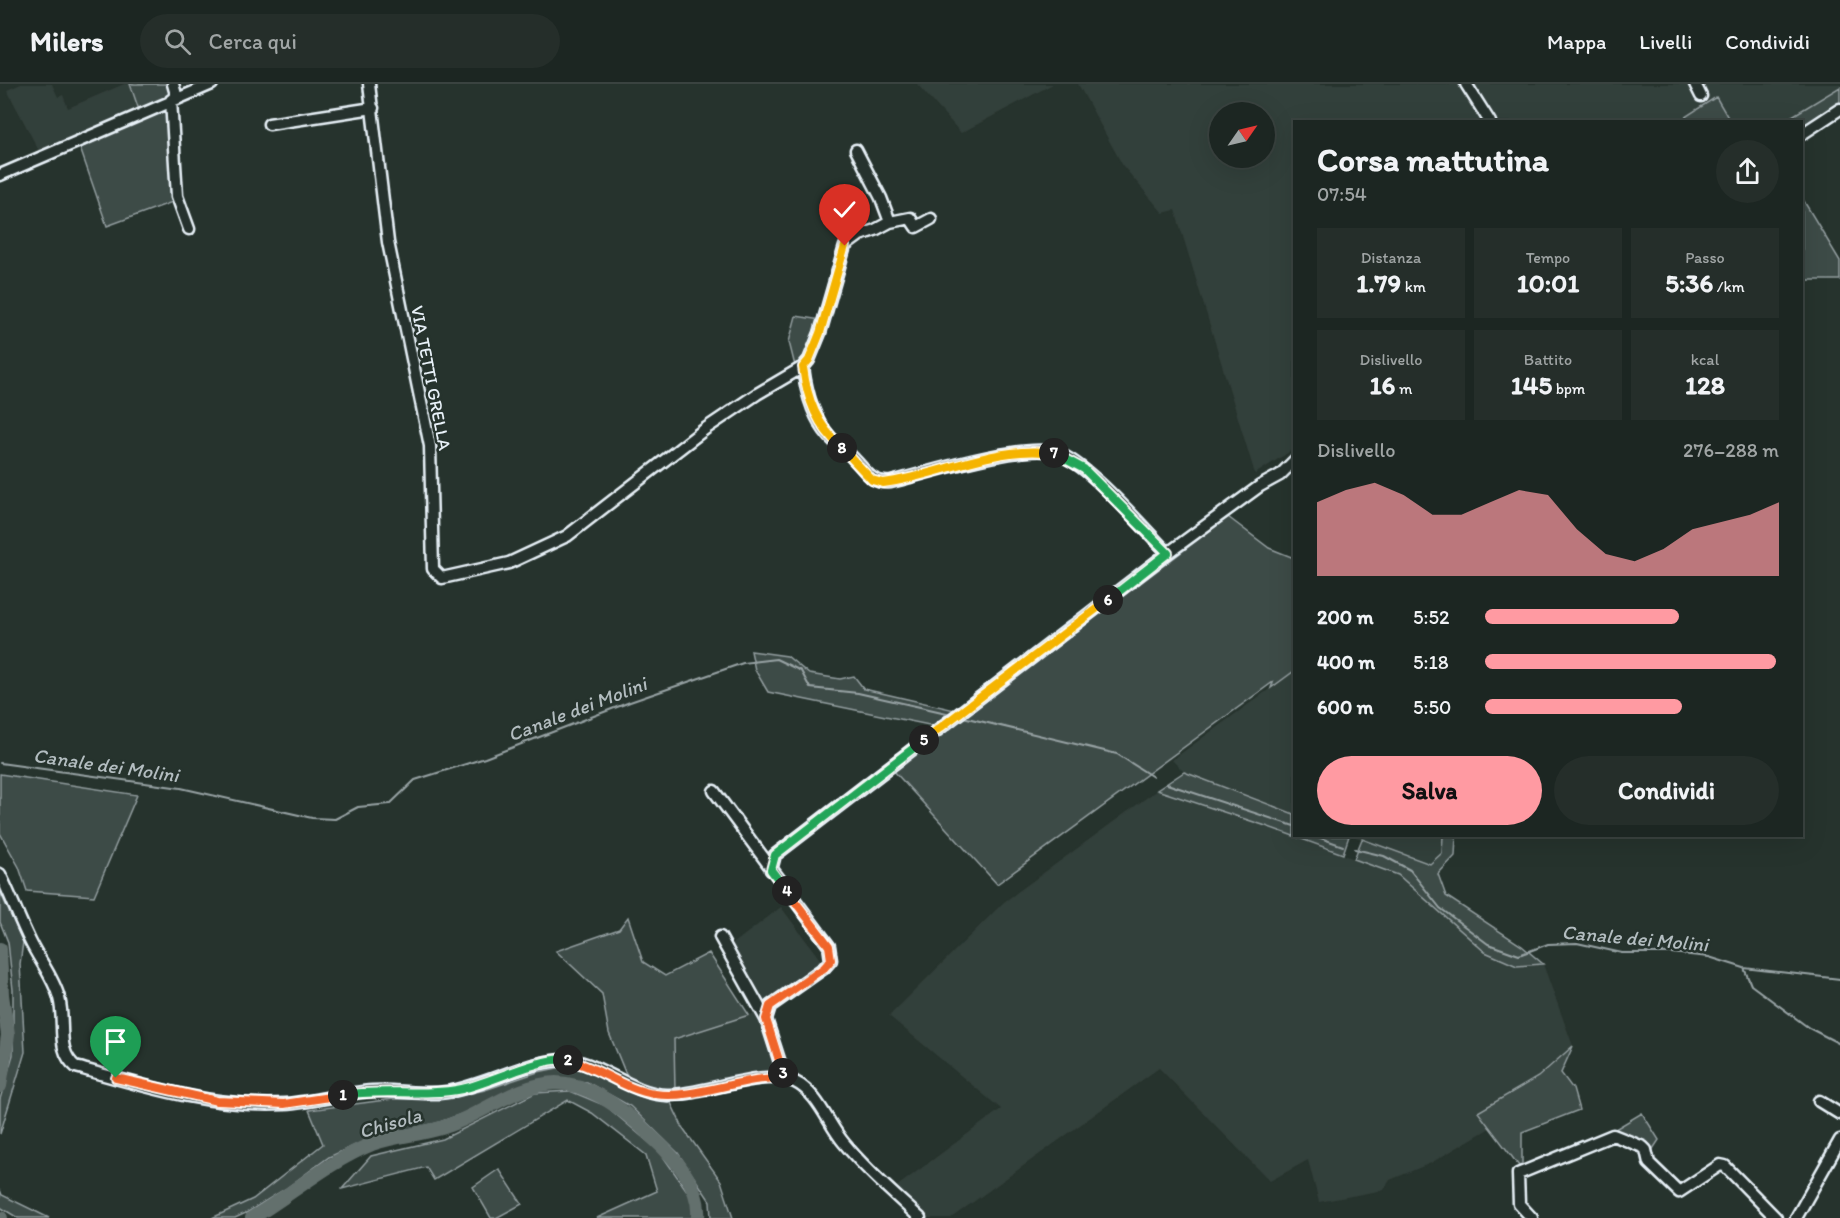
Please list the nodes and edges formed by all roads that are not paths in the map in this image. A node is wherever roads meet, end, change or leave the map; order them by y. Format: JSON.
{"nodes":[{"id":1,"x":173,"y":84,"type":"edge"},
{"id":2,"x":212,"y":84,"type":"edge"},
{"id":3,"x":369,"y":84,"type":"edge"},
{"id":4,"x":1466,"y":84,"type":"edge"},
{"id":5,"x":1695,"y":84,"type":"edge"},
{"id":6,"x":1701,"y":96,"type":"dead end"},
{"id":7,"x":174,"y":99,"type":"junction"},
{"id":8,"x":373,"y":108,"type":"junction"},
{"id":9,"x":1840,"y":109,"type":"edge"},
{"id":10,"x":1489,"y":120,"type":"edge"},
{"id":11,"x":269,"y":124,"type":"dead end"},
{"id":12,"x":1803,"y":133,"type":"edge"},
{"id":13,"x":855,"y":150,"type":"dead end"},
{"id":14,"x":0,"y":175,"type":"edge"},
{"id":15,"x":931,"y":219,"type":"dead end"},
{"id":16,"x":890,"y":222,"type":"junction"},
{"id":17,"x":189,"y":229,"type":"dead end"},
{"id":18,"x":803,"y":367,"type":"junction"},
{"id":19,"x":1293,"y":462,"type":"edge"},
{"id":20,"x":1168,"y":553,"type":"junction"},
{"id":21,"x":714,"y":791,"type":"dead end"},
{"id":22,"x":771,"y":870,"type":"junction"},
{"id":23,"x":0,"y":874,"type":"edge"},
{"id":24,"x":720,"y":937,"type":"dead end"},
{"id":25,"x":766,"y":1019,"type":"junction"},
{"id":26,"x":785,"y":1078,"type":"junction"},
{"id":27,"x":1819,"y":1101,"type":"dead end"},
{"id":28,"x":1840,"y":1114,"type":"edge"},
{"id":29,"x":1840,"y":1140,"type":"edge"},
{"id":30,"x":920,"y":1218,"type":"edge"},
{"id":31,"x":1532,"y":1218,"type":"edge"},
{"id":32,"x":1776,"y":1218,"type":"edge"},
{"id":33,"x":1796,"y":1218,"type":"edge"}],
"edges":[{"from":1,"to":7,"type":"street"},
{"from":2,"to":7,"type":"street"},
{"from":3,"to":8,"type":"street","name":"VIA TETTI GRELLA"},
{"from":4,"to":10,"type":"street"},
{"from":5,"to":6,"type":"street"},
{"from":7,"to":14,"type":"street"},
{"from":7,"to":17,"type":"street"},
{"from":8,"to":11,"type":"street"},
{"from":8,"to":18,"type":"street","name":"VIA TETTI GRELLA"},
{"from":9,"to":12,"type":"street"},
{"from":13,"to":16,"type":"street"},
{"from":15,"to":16,"type":"street"},
{"from":16,"to":18,"type":"street"},
{"from":18,"to":20,"type":"street"},
{"from":19,"to":20,"type":"street"},
{"from":20,"to":22,"type":"street"},
{"from":21,"to":22,"type":"street"},
{"from":22,"to":25,"type":"street"},
{"from":23,"to":26,"type":"street"},
{"from":24,"to":25,"type":"street"},
{"from":25,"to":26,"type":"street"},
{"from":26,"to":30,"type":"street"},
{"from":27,"to":28,"type":"street"},
{"from":29,"to":33,"type":"street"},
{"from":31,"to":32,"type":"street"}]}
